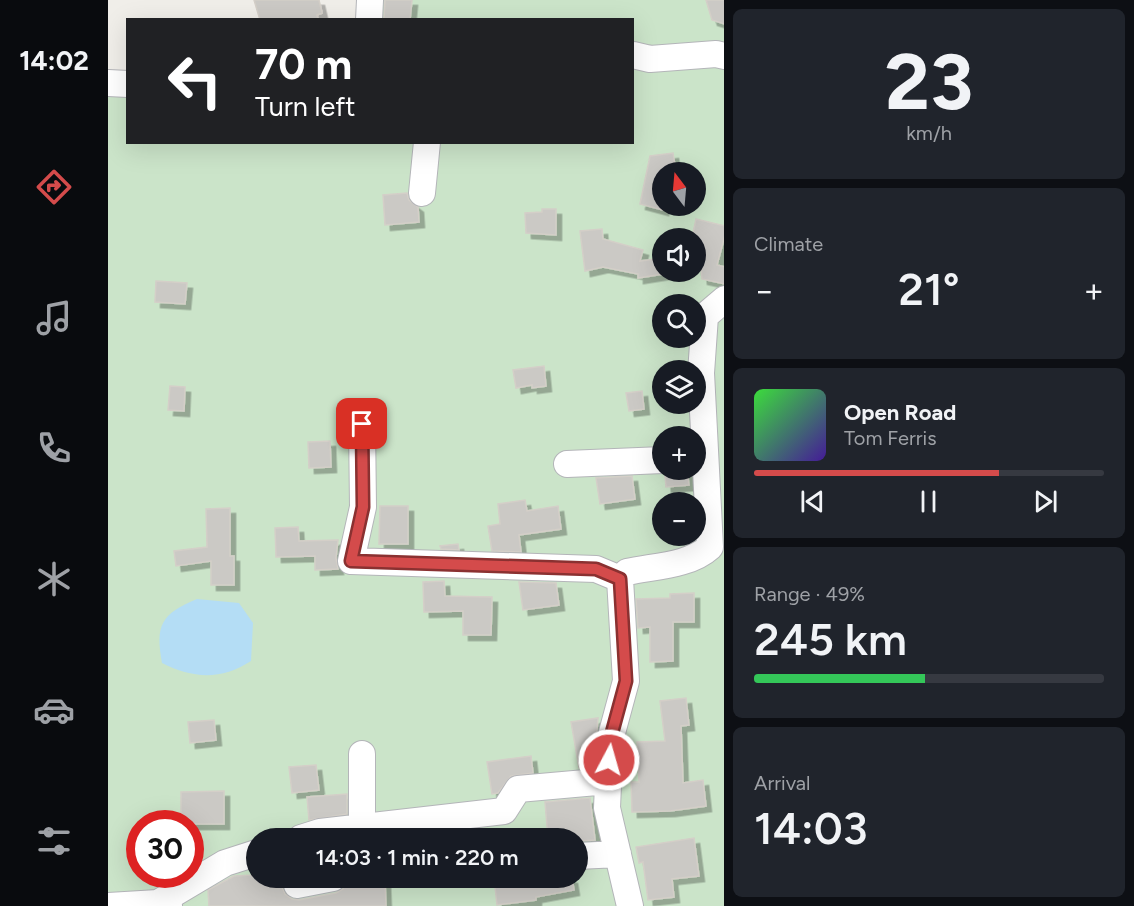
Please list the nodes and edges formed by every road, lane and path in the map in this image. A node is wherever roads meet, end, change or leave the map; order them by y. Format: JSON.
{"nodes":[{"id":1,"x":370,"y":0,"type":"edge"},
{"id":2,"x":369,"y":18,"type":"edge"},
{"id":3,"x":634,"y":54,"type":"edge"},
{"id":4,"x":724,"y":56,"type":"edge"},
{"id":5,"x":108,"y":83,"type":"edge"},
{"id":6,"x":126,"y":84,"type":"edge"},
{"id":7,"x":427,"y":144,"type":"edge"},
{"id":8,"x":422,"y":193,"type":"dead end"},
{"id":9,"x":724,"y":299,"type":"edge"},
{"id":10,"x":362,"y":424,"type":"dead end"},
{"id":11,"x":701,"y":426,"type":"edge"},
{"id":12,"x":652,"y":460,"type":"edge"},
{"id":13,"x":567,"y":464,"type":"dead end"},
{"id":14,"x":703,"y":480,"type":"edge"},
{"id":15,"x":620,"y":579,"type":"junction"},
{"id":16,"x":362,"y":754,"type":"dead end"},
{"id":17,"x":608,"y":781,"type":"junction"},
{"id":18,"x":362,"y":827,"type":"junction"},
{"id":19,"x":354,"y":828,"type":"edge"},
{"id":20,"x":618,"y":854,"type":"junction"},
{"id":21,"x":246,"y":856,"type":"edge"},
{"id":22,"x":588,"y":856,"type":"edge"},
{"id":23,"x":163,"y":905,"type":"edge"},
{"id":24,"x":108,"y":906,"type":"edge"},
{"id":25,"x":630,"y":906,"type":"edge"}],
"edges":[{"from":1,"to":2,"type":"street"},
{"from":3,"to":4,"type":"street"},
{"from":5,"to":6,"type":"street"},
{"from":7,"to":8,"type":"street"},
{"from":9,"to":11,"type":"street"},
{"from":10,"to":15,"type":"street"},
{"from":12,"to":13,"type":"street"},
{"from":14,"to":15,"type":"street"},
{"from":15,"to":17,"type":"street"},
{"from":16,"to":18,"type":"street"},
{"from":17,"to":18,"type":"street"},
{"from":17,"to":20,"type":"street"},
{"from":18,"to":19,"type":"street"},
{"from":20,"to":22,"type":"street"},
{"from":20,"to":25,"type":"street"},
{"from":21,"to":23,"type":"street"},
{"from":23,"to":24,"type":"street"}]}
